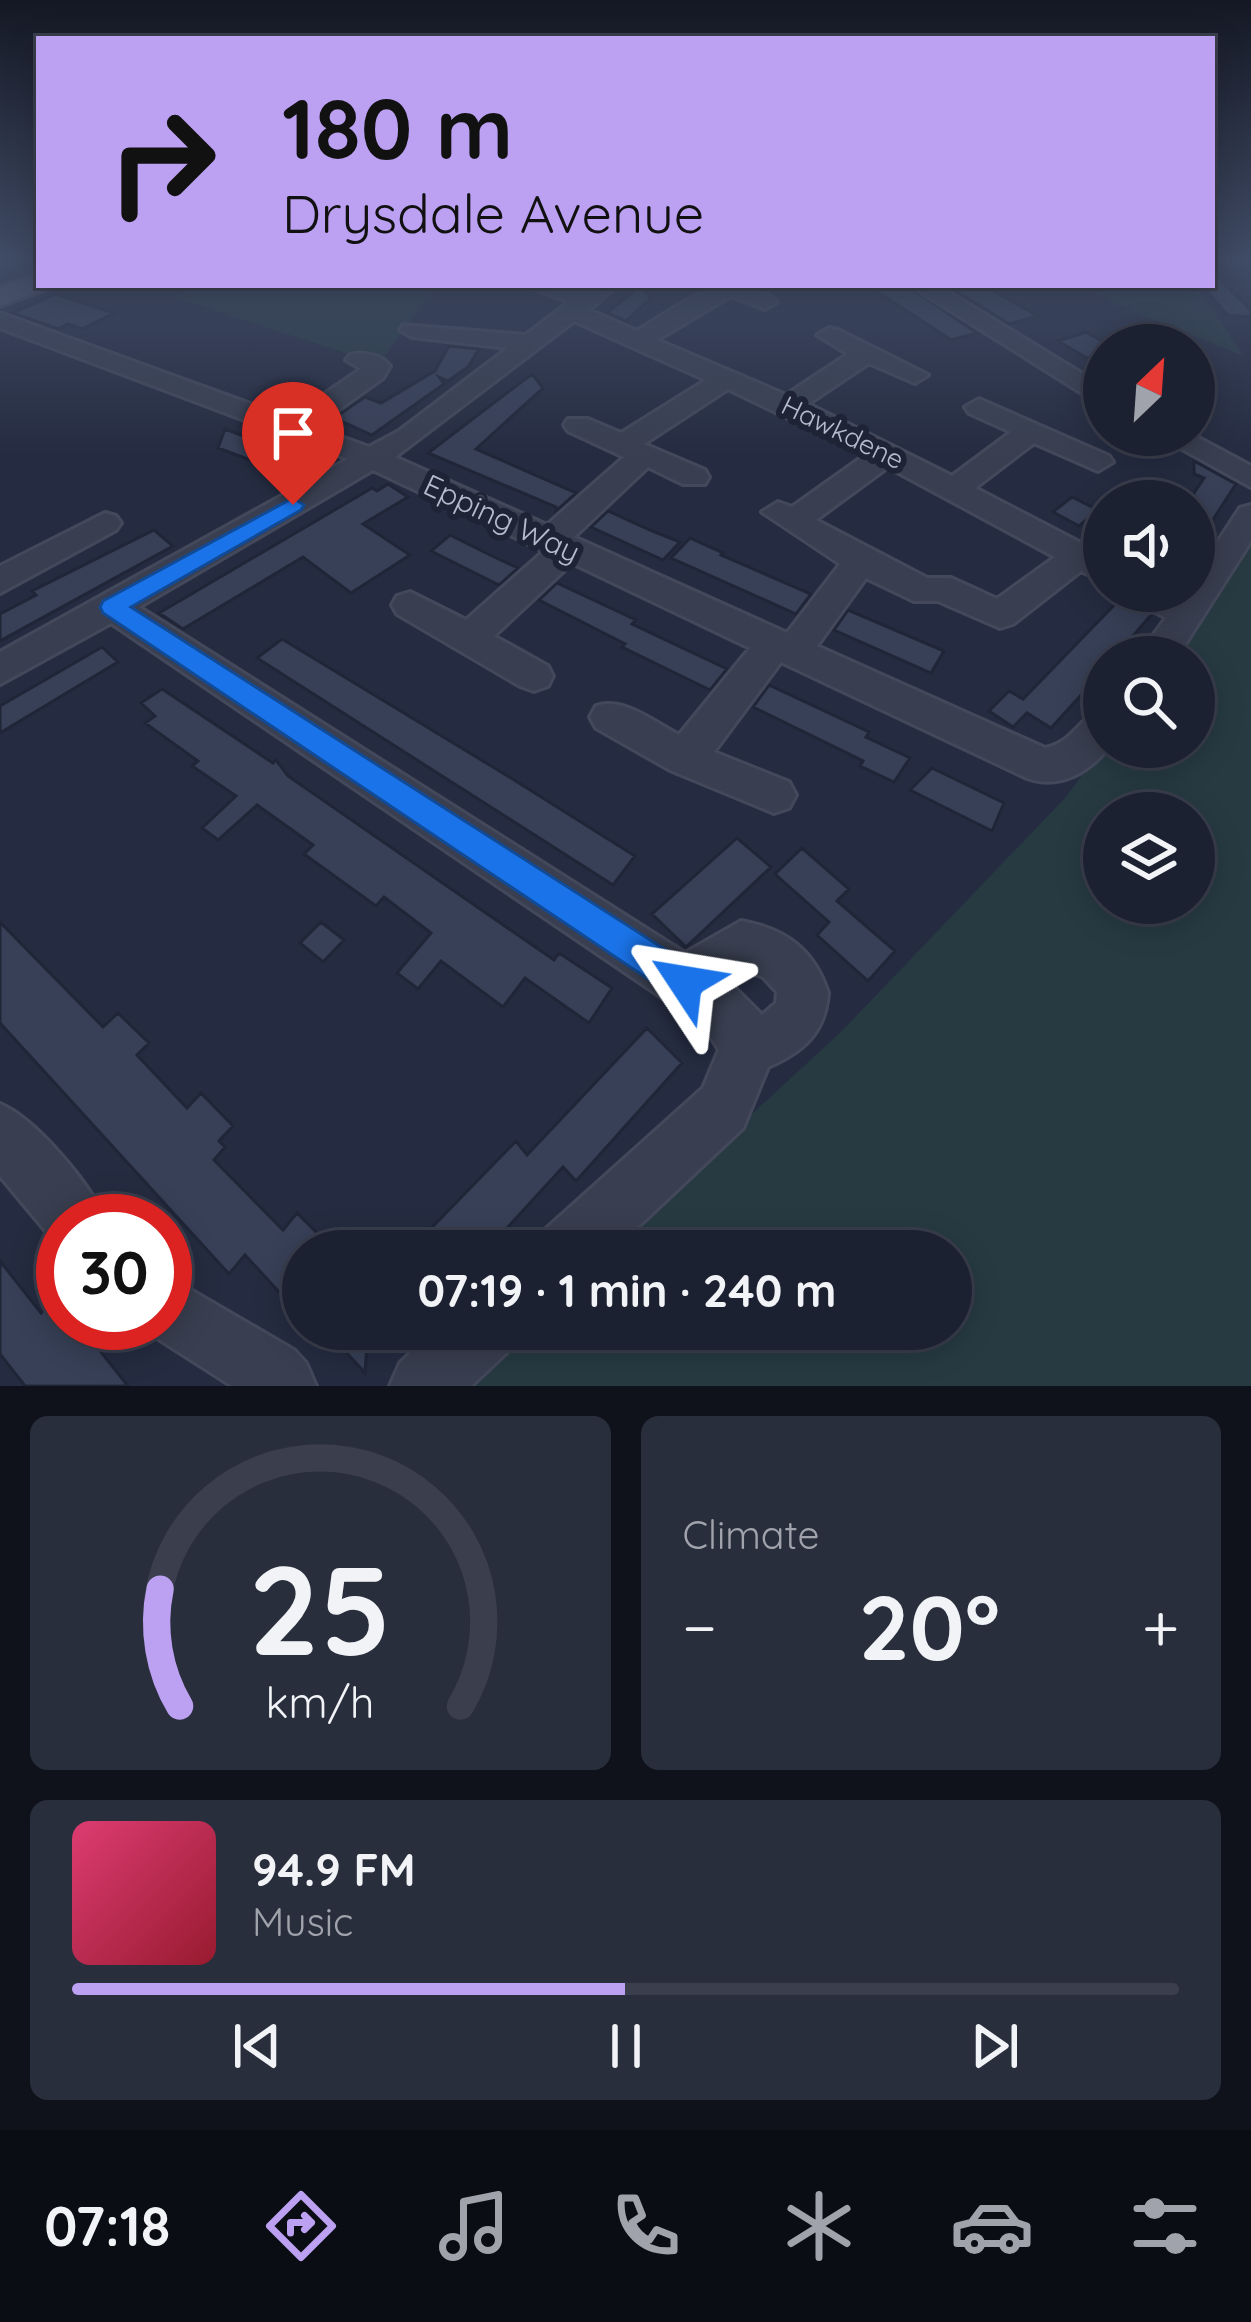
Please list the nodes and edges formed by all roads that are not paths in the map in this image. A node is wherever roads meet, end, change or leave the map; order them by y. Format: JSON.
{"nodes":[{"id":1,"x":15,"y":326,"type":"edge"},
{"id":2,"x":556,"y":326,"type":"edge"},
{"id":3,"x":625,"y":326,"type":"edge"},
{"id":4,"x":663,"y":326,"type":"edge"},
{"id":5,"x":986,"y":326,"type":"edge"},
{"id":6,"x":410,"y":331,"type":"dead end"},
{"id":7,"x":830,"y":335,"type":"dead end"},
{"id":8,"x":642,"y":338,"type":"junction"},
{"id":9,"x":534,"y":343,"type":"junction"},
{"id":10,"x":868,"y":352,"type":"junction"},
{"id":11,"x":358,"y":360,"type":"dead end"},
{"id":12,"x":915,"y":375,"type":"dead end"},
{"id":13,"x":729,"y":376,"type":"junction"},
{"id":14,"x":1083,"y":386,"type":"edge"},
{"id":15,"x":789,"y":405,"type":"junction"},
{"id":16,"x":979,"y":407,"type":"dead end"},
{"id":17,"x":578,"y":425,"type":"dead end"},
{"id":18,"x":293,"y":428,"type":"junction"},
{"id":19,"x":1030,"y":431,"type":"junction"},
{"id":20,"x":634,"y":449,"type":"junction"},
{"id":21,"x":887,"y":453,"type":"junction"},
{"id":22,"x":1210,"y":456,"type":"edge"},
{"id":23,"x":374,"y":459,"type":"junction"},
{"id":24,"x":1098,"y":462,"type":"dead end"},
{"id":25,"x":1247,"y":476,"type":"edge"},
{"id":26,"x":694,"y":477,"type":"dead end"},
{"id":27,"x":955,"y":488,"type":"junction"},
{"id":28,"x":224,"y":505,"type":"dead end"},
{"id":29,"x":1251,"y":515,"type":"edge"},
{"id":30,"x":263,"y":521,"type":"junction"},
{"id":31,"x":105,"y":523,"type":"dead end"},
{"id":32,"x":559,"y":544,"type":"junction"},
{"id":33,"x":1083,"y":557,"type":"edge"},
{"id":34,"x":860,"y":561,"type":"junction"},
{"id":35,"x":1083,"y":568,"type":"edge"},
{"id":36,"x":0,"y":581,"type":"edge"},
{"id":37,"x":410,"y":605,"type":"dead end"},
{"id":38,"x":112,"y":607,"type":"junction"},
{"id":39,"x":1185,"y":612,"type":"edge"},
{"id":40,"x":1189,"y":614,"type":"junction"},
{"id":41,"x":1172,"y":636,"type":"edge"},
{"id":42,"x":468,"y":639,"type":"junction"},
{"id":43,"x":784,"y":648,"type":"junction"},
{"id":44,"x":0,"y":670,"type":"edge"},
{"id":45,"x":534,"y":676,"type":"dead end"},
{"id":46,"x":610,"y":717,"type":"dead end"},
{"id":47,"x":1083,"y":751,"type":"edge"},
{"id":48,"x":685,"y":758,"type":"junction"},
{"id":49,"x":774,"y":795,"type":"dead end"},
{"id":50,"x":685,"y":982,"type":"junction"},
{"id":51,"x":746,"y":1050,"type":"junction"},
{"id":52,"x":0,"y":1132,"type":"edge"},
{"id":53,"x":53,"y":1194,"type":"edge"},
{"id":54,"x":591,"y":1230,"type":"edge"},
{"id":55,"x":192,"y":1324,"type":"edge"},
{"id":56,"x":462,"y":1350,"type":"edge"},
{"id":57,"x":283,"y":1386,"type":"edge"},
{"id":58,"x":423,"y":1386,"type":"edge"}],
"edges":[{"from":1,"to":18,"type":"street","name":"Epping Way"},
{"from":2,"to":9,"type":"street"},
{"from":3,"to":8,"type":"street","name":"Hawkdene"},
{"from":4,"to":8,"type":"street"},
{"from":5,"to":14,"type":"street"},
{"from":6,"to":9,"type":"street"},
{"from":7,"to":10,"type":"street"},
{"from":8,"to":13,"type":"street","name":"Hawkdene"},
{"from":9,"to":23,"type":"street"},
{"from":10,"to":12,"type":"street"},
{"from":10,"to":15,"type":"street"},
{"from":11,"to":18,"type":"street"},
{"from":13,"to":15,"type":"street","name":"Hawkdene"},
{"from":13,"to":20,"type":"street"},
{"from":15,"to":21,"type":"street","name":"Hawkdene"},
{"from":16,"to":19,"type":"street"},
{"from":17,"to":20,"type":"street"},
{"from":18,"to":23,"type":"street","name":"Epping Way"},
{"from":19,"to":24,"type":"street"},
{"from":19,"to":27,"type":"street"},
{"from":20,"to":26,"type":"street"},
{"from":20,"to":32,"type":"street"},
{"from":21,"to":27,"type":"street","name":"Hawkdene"},
{"from":21,"to":34,"type":"street"},
{"from":22,"to":25,"type":"street"},
{"from":23,"to":30,"type":"street"},
{"from":23,"to":32,"type":"street","name":"Epping Way"},
{"from":27,"to":33,"type":"street","name":"Hawkdene"},
{"from":28,"to":30,"type":"street"},
{"from":29,"to":40,"type":"street"},
{"from":30,"to":38,"type":"street"},
{"from":31,"to":36,"type":"street"},
{"from":32,"to":42,"type":"street"},
{"from":32,"to":43,"type":"street","name":"Epping Way"},
{"from":34,"to":35,"type":"street"},
{"from":34,"to":43,"type":"street"},
{"from":37,"to":42,"type":"street"},
{"from":38,"to":44,"type":"street"},
{"from":38,"to":50,"type":"street"},
{"from":39,"to":40,"type":"street"},
{"from":40,"to":41,"type":"street"},
{"from":42,"to":45,"type":"street"},
{"from":43,"to":47,"type":"street","name":"Epping Way"},
{"from":43,"to":48,"type":"street"},
{"from":46,"to":48,"type":"street"},
{"from":48,"to":49,"type":"street"},
{"from":50,"to":51,"type":"street"},
{"from":50,"to":51,"type":"street"},
{"from":51,"to":54,"type":"street"},
{"from":52,"to":53,"type":"street"},
{"from":55,"to":57,"type":"street"},
{"from":56,"to":58,"type":"street"}]}
